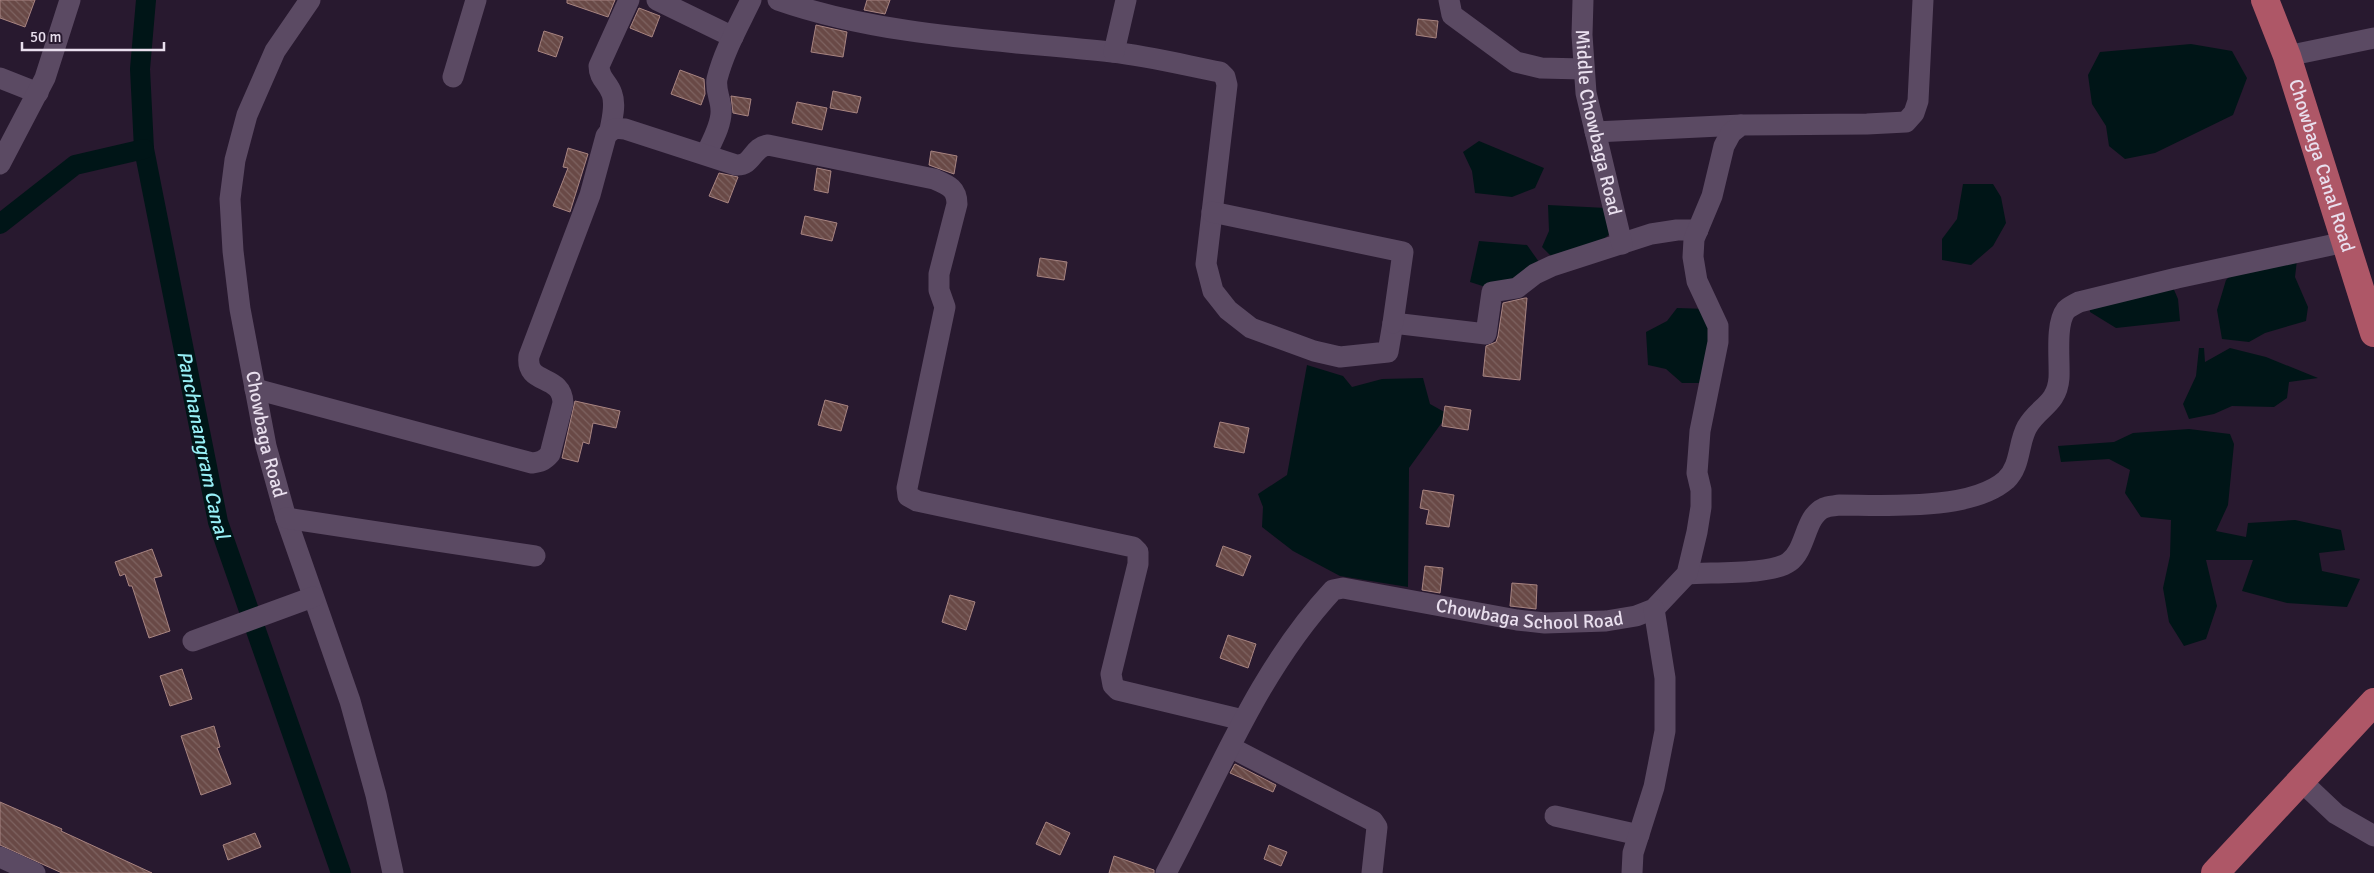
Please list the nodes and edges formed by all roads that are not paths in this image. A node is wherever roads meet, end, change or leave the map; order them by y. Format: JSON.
{"nodes":[{"id":1,"x":70,"y":0,"type":"edge"},
{"id":2,"x":310,"y":0,"type":"edge"},
{"id":3,"x":476,"y":0,"type":"edge"},
{"id":4,"x":629,"y":0,"type":"edge"},
{"id":5,"x":657,"y":0,"type":"edge"},
{"id":6,"x":751,"y":0,"type":"edge"},
{"id":7,"x":778,"y":0,"type":"edge"},
{"id":8,"x":1126,"y":0,"type":"edge"},
{"id":9,"x":1449,"y":0,"type":"edge"},
{"id":10,"x":1583,"y":0,"type":"edge"},
{"id":11,"x":1923,"y":0,"type":"edge"},
{"id":12,"x":2265,"y":0,"type":"edge"},
{"id":13,"x":732,"y":37,"type":"junction"},
{"id":14,"x":2374,"y":38,"type":"edge"},
{"id":15,"x":1114,"y":52,"type":"junction"},
{"id":16,"x":2287,"y":56,"type":"junction"},
{"id":17,"x":1583,"y":69,"type":"junction"},
{"id":18,"x":453,"y":77,"type":"dead end"},
{"id":19,"x":0,"y":78,"type":"edge"},
{"id":20,"x":38,"y":93,"type":"junction"},
{"id":21,"x":1741,"y":125,"type":"junction"},
{"id":22,"x":610,"y":130,"type":"junction"},
{"id":23,"x":1595,"y":132,"type":"junction"},
{"id":24,"x":706,"y":154,"type":"junction"},
{"id":25,"x":0,"y":164,"type":"edge"},
{"id":26,"x":1212,"y":212,"type":"junction"},
{"id":27,"x":1698,"y":230,"type":"junction"},
{"id":28,"x":2345,"y":242,"type":"junction"},
{"id":29,"x":1622,"y":244,"type":"junction"},
{"id":30,"x":1393,"y":323,"type":"junction"},
{"id":31,"x":2374,"y":333,"type":"edge"},
{"id":32,"x":255,"y":389,"type":"junction"},
{"id":33,"x":286,"y":518,"type":"junction"},
{"id":34,"x":535,"y":556,"type":"dead end"},
{"id":35,"x":1686,"y":574,"type":"junction"},
{"id":36,"x":313,"y":597,"type":"junction"},
{"id":37,"x":1654,"y":609,"type":"junction"},
{"id":38,"x":193,"y":641,"type":"dead end"},
{"id":39,"x":2374,"y":702,"type":"edge"},
{"id":40,"x":1243,"y":720,"type":"junction"},
{"id":41,"x":1230,"y":746,"type":"junction"},
{"id":42,"x":2301,"y":781,"type":"junction"},
{"id":43,"x":1555,"y":816,"type":"dead end"},
{"id":44,"x":1639,"y":835,"type":"junction"},
{"id":45,"x":2374,"y":836,"type":"edge"},
{"id":46,"x":0,"y":856,"type":"edge"},
{"id":47,"x":35,"y":873,"type":"edge"},
{"id":48,"x":393,"y":873,"type":"edge"},
{"id":49,"x":1166,"y":873,"type":"edge"},
{"id":50,"x":1372,"y":873,"type":"edge"},
{"id":51,"x":1632,"y":873,"type":"edge"},
{"id":52,"x":2215,"y":873,"type":"edge"}],
"edges":[{"from":1,"to":20,"type":"street"},
{"from":2,"to":32,"type":"street","name":"Chowbaga Road"},
{"from":3,"to":18,"type":"street"},
{"from":4,"to":22,"type":"street"},
{"from":5,"to":13,"type":"street"},
{"from":6,"to":13,"type":"street"},
{"from":7,"to":15,"type":"street"},
{"from":8,"to":15,"type":"street"},
{"from":9,"to":17,"type":"street"},
{"from":10,"to":17,"type":"street","name":"Middle Chowbaga Road"},
{"from":11,"to":21,"type":"street"},
{"from":12,"to":16,"type":"main road","name":"Chowbaga Canal Road"},
{"from":13,"to":24,"type":"street"},
{"from":14,"to":16,"type":"street"},
{"from":15,"to":26,"type":"street"},
{"from":16,"to":28,"type":"main road","name":"Chowbaga Canal Road"},
{"from":17,"to":23,"type":"street","name":"Middle Chowbaga Road"},
{"from":19,"to":20,"type":"street"},
{"from":20,"to":25,"type":"street"},
{"from":21,"to":23,"type":"street"},
{"from":21,"to":27,"type":"street","name":"Chowbaga School Road"},
{"from":22,"to":24,"type":"street"},
{"from":22,"to":32,"type":"street"},
{"from":23,"to":29,"type":"street","name":"Middle Chowbaga Road"},
{"from":24,"to":40,"type":"street"},
{"from":26,"to":30,"type":"street"},
{"from":26,"to":30,"type":"street"},
{"from":27,"to":29,"type":"street"},
{"from":27,"to":35,"type":"street","name":"Chowbaga School Road"},
{"from":28,"to":31,"type":"main road","name":"Chowbaga Canal Road"},
{"from":28,"to":35,"type":"street"},
{"from":29,"to":30,"type":"street"},
{"from":32,"to":33,"type":"street","name":"Chowbaga Road"},
{"from":33,"to":34,"type":"street"},
{"from":33,"to":36,"type":"street","name":"Chowbaga Road"},
{"from":35,"to":37,"type":"street","name":"Chowbaga School Road"},
{"from":36,"to":38,"type":"street"},
{"from":36,"to":48,"type":"street","name":"Chowbaga Road"},
{"from":37,"to":40,"type":"street","name":"Chowbaga School Road"},
{"from":37,"to":44,"type":"street"},
{"from":39,"to":42,"type":"main road"},
{"from":40,"to":41,"type":"street","name":"Chowbaga School Road"},
{"from":41,"to":49,"type":"street","name":"Chowbaga School Road"},
{"from":41,"to":50,"type":"street"},
{"from":42,"to":45,"type":"street"},
{"from":42,"to":52,"type":"main road"},
{"from":43,"to":44,"type":"street"},
{"from":44,"to":51,"type":"street"},
{"from":46,"to":47,"type":"street"}]}
